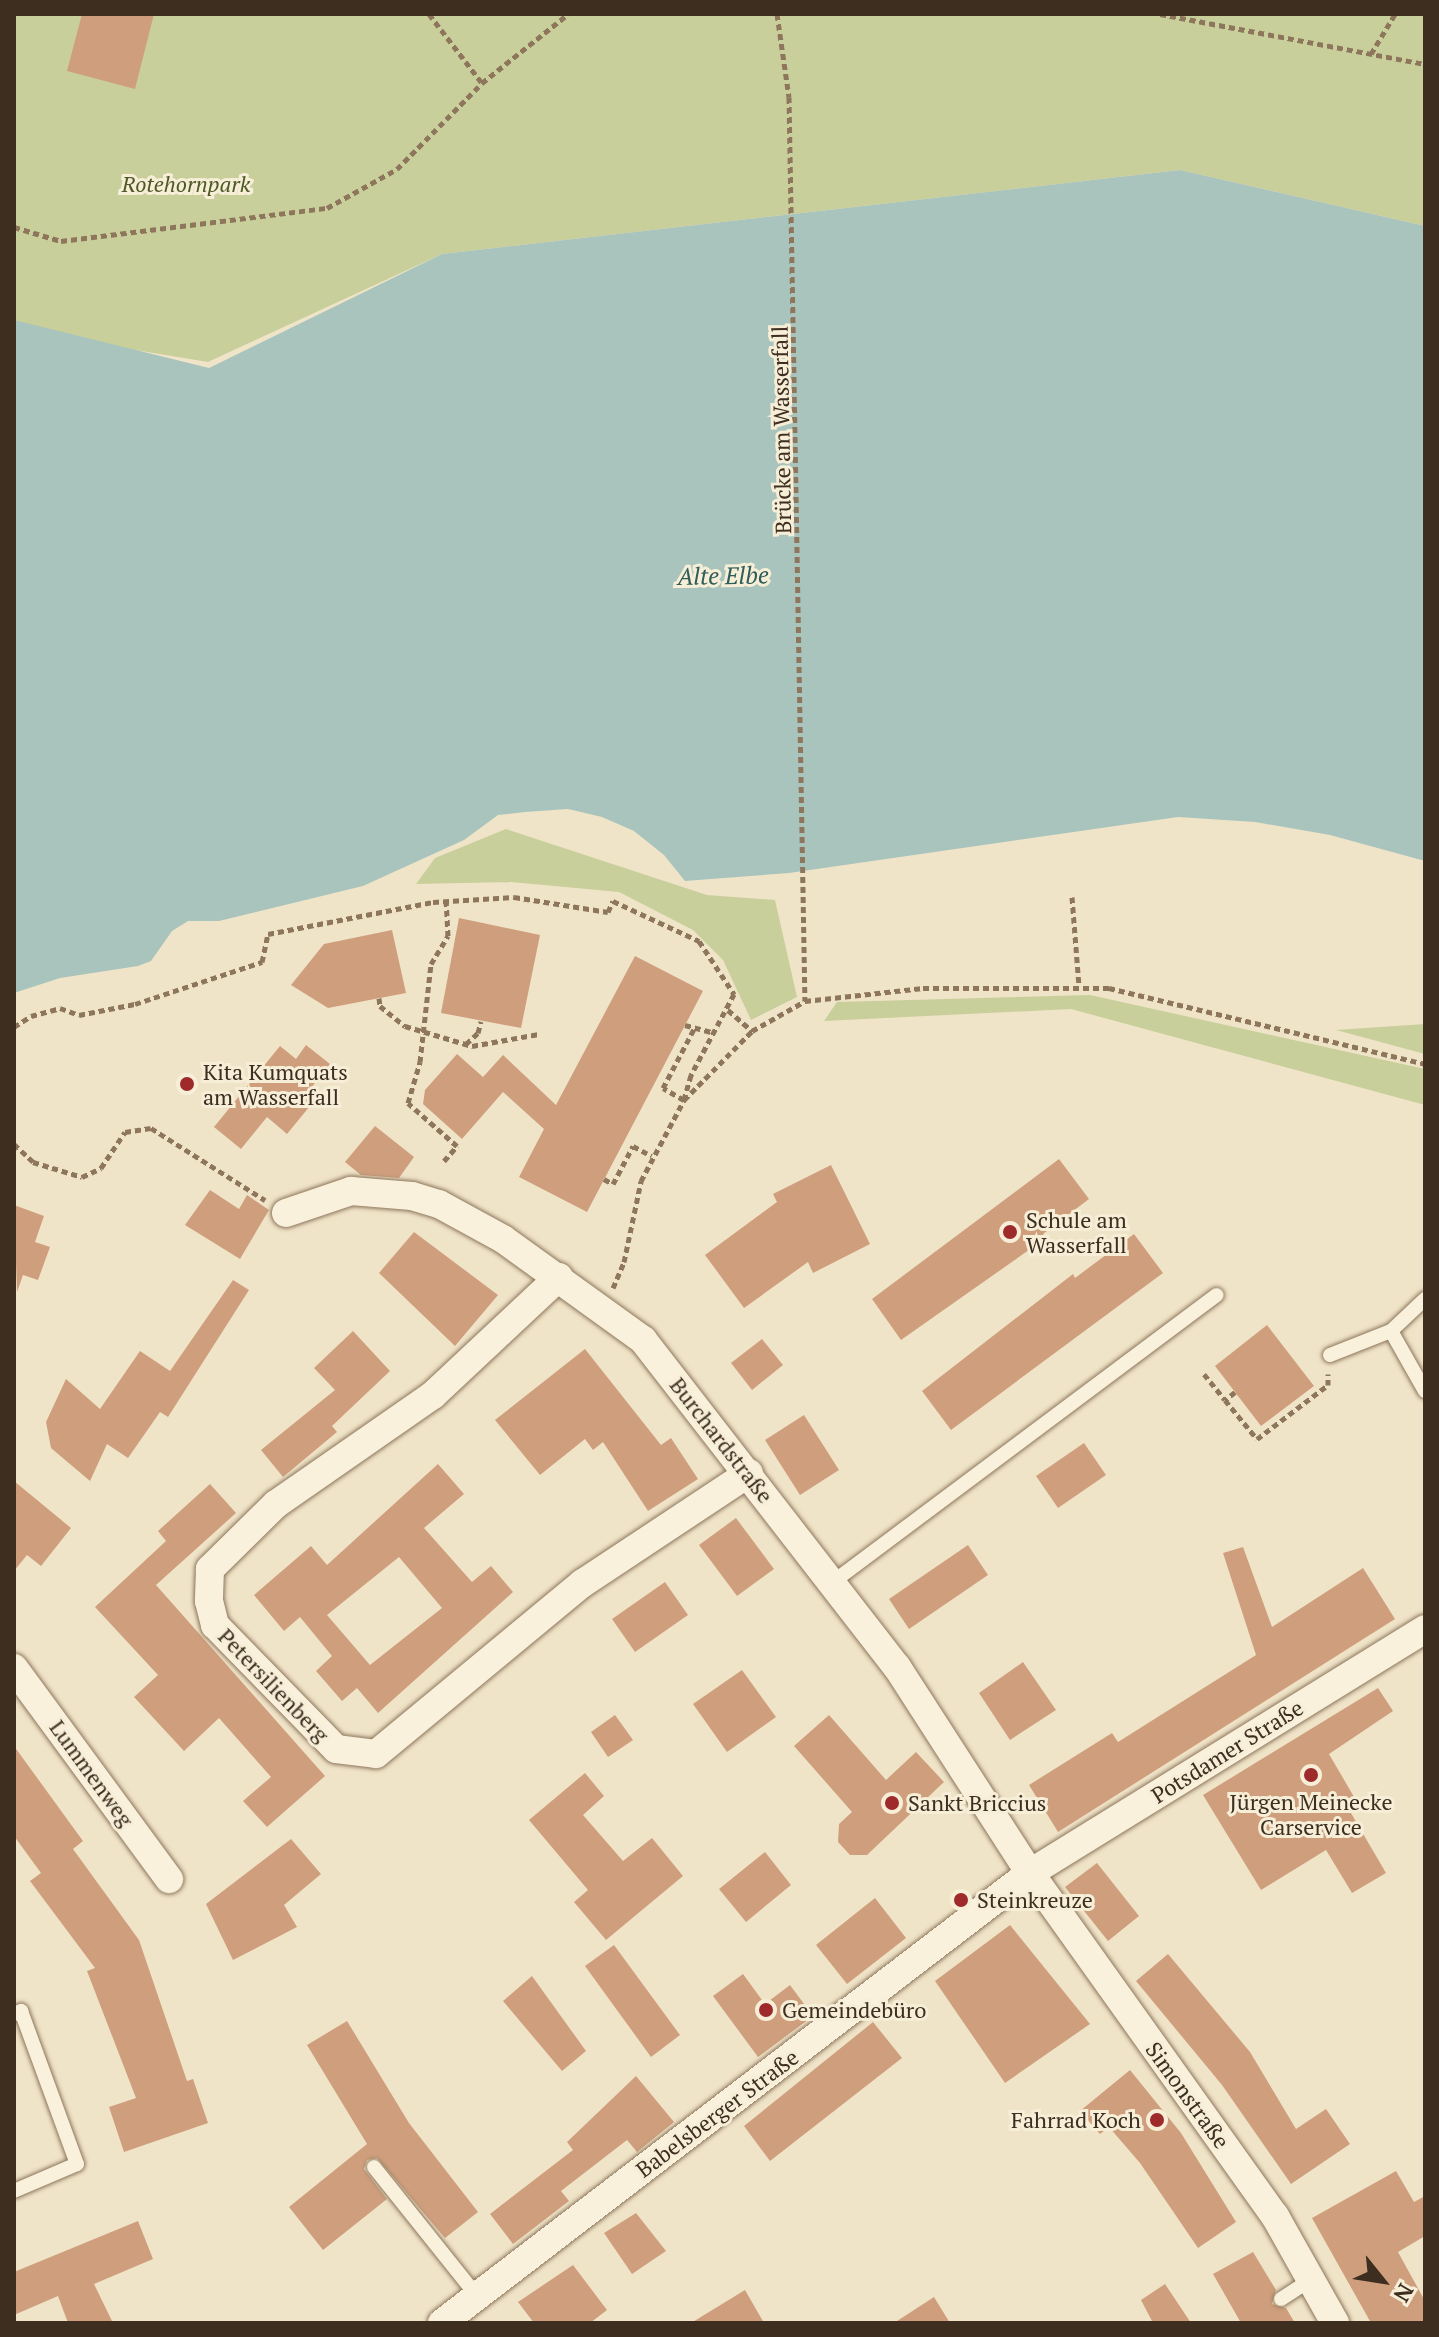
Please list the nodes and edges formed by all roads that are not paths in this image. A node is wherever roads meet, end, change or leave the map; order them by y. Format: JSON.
{"nodes":[{"id":1,"x":286,"y":1213,"type":"road end"},
{"id":2,"x":559,"y":1277,"type":"junction"},
{"id":3,"x":1216,"y":1295,"type":"dead end"},
{"id":4,"x":1425,"y":1299,"type":"edge"},
{"id":5,"x":1391,"y":1331,"type":"junction"},
{"id":6,"x":1330,"y":1355,"type":"road end"},
{"id":7,"x":1425,"y":1391,"type":"edge"},
{"id":8,"x":749,"y":1473,"type":"junction"},
{"id":9,"x":833,"y":1582,"type":"junction"},
{"id":10,"x":1425,"y":1629,"type":"edge"},
{"id":11,"x":14,"y":1668,"type":"edge"},
{"id":12,"x":1030,"y":1873,"type":"junction"},
{"id":13,"x":169,"y":1879,"type":"dead end"},
{"id":14,"x":14,"y":2014,"type":"edge"},
{"id":15,"x":374,"y":2167,"type":"dead end"},
{"id":16,"x":14,"y":2191,"type":"edge"},
{"id":17,"x":1310,"y":2280,"type":"junction"},
{"id":18,"x":477,"y":2296,"type":"junction"},
{"id":19,"x":1281,"y":2299,"type":"dead end"},
{"id":20,"x":442,"y":2323,"type":"edge"},
{"id":21,"x":1335,"y":2323,"type":"edge"}],
"edges":[{"from":1,"to":2,"type":"street","name":"Burchardstraße"},
{"from":2,"to":8,"type":"street","name":"Burchardstraße"},
{"from":2,"to":8,"type":"street","name":"Petersilienberg"},
{"from":3,"to":9,"type":"lane"},
{"from":4,"to":5,"type":"lane"},
{"from":5,"to":6,"type":"lane"},
{"from":5,"to":7,"type":"lane"},
{"from":8,"to":9,"type":"street","name":"Burchardstraße"},
{"from":9,"to":12,"type":"street","name":"Burchardstraße"},
{"from":10,"to":12,"type":"street","name":"Potsdamer Straße"},
{"from":11,"to":13,"type":"street","name":"Lummenweg"},
{"from":12,"to":17,"type":"street","name":"Simonstraße"},
{"from":12,"to":18,"type":"street","name":"Babelsberger Straße"},
{"from":14,"to":16,"type":"lane"},
{"from":15,"to":18,"type":"lane"},
{"from":17,"to":19,"type":"lane"},
{"from":17,"to":21,"type":"street","name":"Simonstraße"},
{"from":18,"to":20,"type":"street","name":"Babelsberger Straße"}]}
